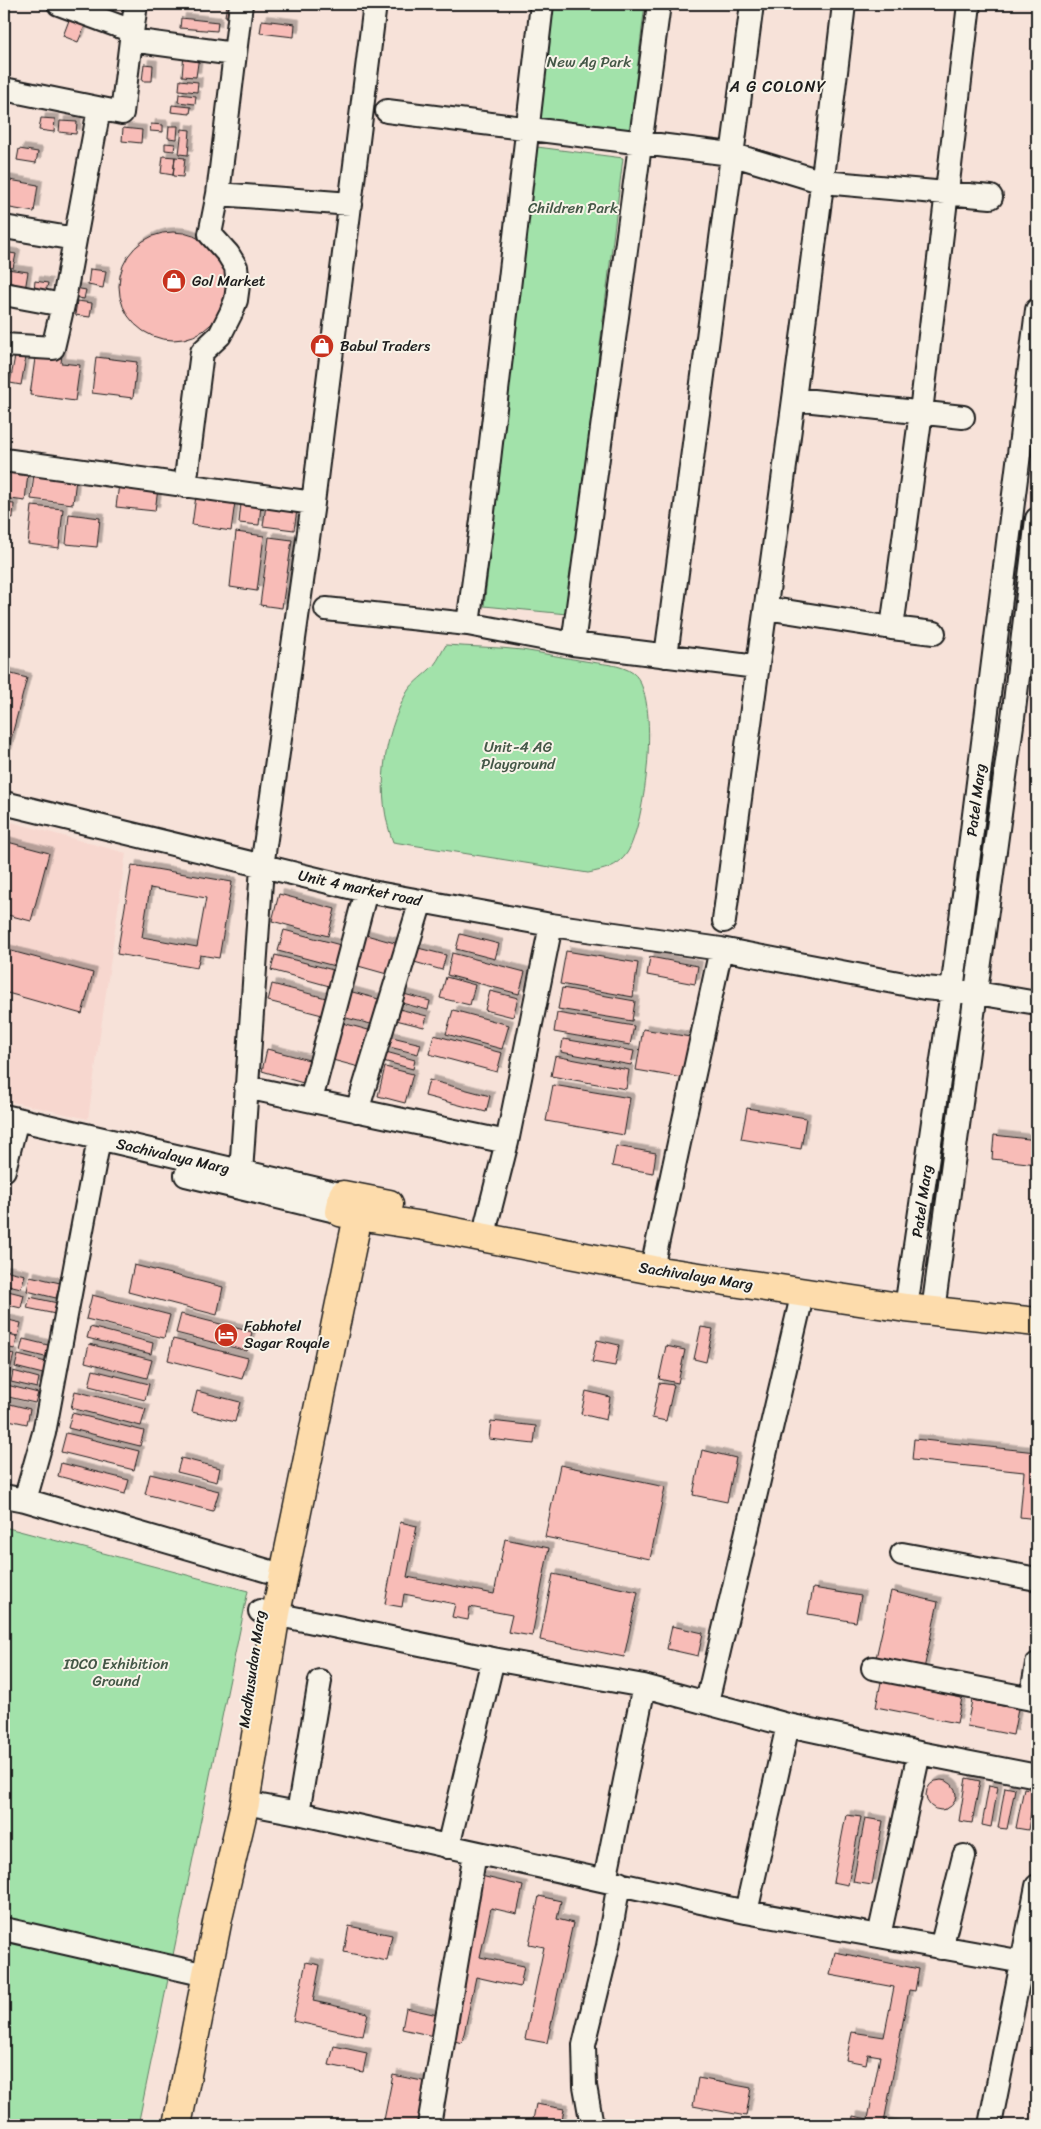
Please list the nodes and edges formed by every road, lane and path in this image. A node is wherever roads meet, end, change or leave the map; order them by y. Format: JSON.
{"nodes":[{"id":1,"x":59,"y":4,"type":"edge"},
{"id":2,"x":136,"y":4,"type":"edge"},
{"id":3,"x":241,"y":4,"type":"edge"},
{"id":4,"x":375,"y":4,"type":"edge"},
{"id":5,"x":542,"y":4,"type":"edge"},
{"id":6,"x":659,"y":4,"type":"edge"},
{"id":7,"x":752,"y":4,"type":"edge"},
{"id":8,"x":844,"y":4,"type":"edge"},
{"id":9,"x":969,"y":4,"type":"edge"},
{"id":10,"x":132,"y":36,"type":"junction"},
{"id":11,"x":234,"y":54,"type":"junction"},
{"id":12,"x":4,"y":89,"type":"edge"},
{"id":13,"x":99,"y":109,"type":"junction"},
{"id":14,"x":387,"y":111,"type":"dead end"},
{"id":15,"x":527,"y":128,"type":"junction"},
{"id":16,"x":640,"y":142,"type":"junction"},
{"id":17,"x":731,"y":154,"type":"junction"},
{"id":18,"x":823,"y":182,"type":"junction"},
{"id":19,"x":947,"y":193,"type":"junction"},
{"id":20,"x":218,"y":194,"type":"junction"},
{"id":21,"x":991,"y":197,"type":"dead end"},
{"id":22,"x":350,"y":204,"type":"junction"},
{"id":23,"x":4,"y":227,"type":"edge"},
{"id":24,"x":75,"y":239,"type":"junction"},
{"id":25,"x":4,"y":294,"type":"edge"},
{"id":26,"x":63,"y":305,"type":"junction"},
{"id":27,"x":1037,"y":310,"type":"edge"},
{"id":28,"x":4,"y":345,"type":"edge"},
{"id":29,"x":794,"y":399,"type":"junction"},
{"id":30,"x":921,"y":412,"type":"junction"},
{"id":31,"x":963,"y":417,"type":"dead end"},
{"id":32,"x":4,"y":460,"type":"edge"},
{"id":33,"x":185,"y":486,"type":"junction"},
{"id":34,"x":313,"y":502,"type":"junction"},
{"id":35,"x":1037,"y":519,"type":"edge"},
{"id":36,"x":1036,"y":545,"type":"edge"},
{"id":37,"x":326,"y":608,"type":"dead end"},
{"id":38,"x":766,"y":608,"type":"junction"},
{"id":39,"x":468,"y":624,"type":"junction"},
{"id":40,"x":892,"y":628,"type":"junction"},
{"id":41,"x":934,"y":633,"type":"dead end"},
{"id":42,"x":573,"y":644,"type":"junction"},
{"id":43,"x":666,"y":656,"type":"junction"},
{"id":44,"x":757,"y":667,"type":"junction"},
{"id":45,"x":4,"y":803,"type":"edge"},
{"id":46,"x":262,"y":867,"type":"junction"},
{"id":47,"x":366,"y":891,"type":"junction"},
{"id":48,"x":421,"y":901,"type":"junction"},
{"id":49,"x":724,"y":921,"type":"dead end"},
{"id":50,"x":551,"y":925,"type":"junction"},
{"id":51,"x":721,"y":949,"type":"junction"},
{"id":52,"x":952,"y":991,"type":"junction"},
{"id":53,"x":977,"y":993,"type":"junction"},
{"id":54,"x":1037,"y":1002,"type":"edge"},
{"id":55,"x":246,"y":1087,"type":"junction"},
{"id":56,"x":311,"y":1100,"type":"junction"},
{"id":57,"x":357,"y":1111,"type":"junction"},
{"id":58,"x":7,"y":1125,"type":"edge"},
{"id":59,"x":508,"y":1142,"type":"junction"},
{"id":60,"x":98,"y":1146,"type":"junction"},
{"id":61,"x":4,"y":1170,"type":"edge"},
{"id":62,"x":242,"y":1172,"type":"junction"},
{"id":63,"x":350,"y":1206,"type":"junction"},
{"id":64,"x":486,"y":1230,"type":"junction"},
{"id":65,"x":654,"y":1262,"type":"junction"},
{"id":66,"x":803,"y":1292,"type":"junction"},
{"id":67,"x":907,"y":1298,"type":"junction"},
{"id":68,"x":935,"y":1302,"type":"junction"},
{"id":69,"x":1037,"y":1305,"type":"edge"},
{"id":70,"x":1037,"y":1322,"type":"edge"},
{"id":71,"x":15,"y":1498,"type":"edge"},
{"id":72,"x":902,"y":1554,"type":"dead end"},
{"id":73,"x":268,"y":1572,"type":"junction"},
{"id":74,"x":1037,"y":1578,"type":"edge"},
{"id":75,"x":268,"y":1612,"type":"junction"},
{"id":76,"x":493,"y":1659,"type":"junction"},
{"id":77,"x":1037,"y":1664,"type":"edge"},
{"id":78,"x":873,"y":1668,"type":"dead end"},
{"id":79,"x":320,"y":1681,"type":"dead end"},
{"id":80,"x":644,"y":1686,"type":"junction"},
{"id":81,"x":1034,"y":1700,"type":"edge"},
{"id":82,"x":707,"y":1702,"type":"junction"},
{"id":83,"x":788,"y":1725,"type":"junction"},
{"id":84,"x":919,"y":1754,"type":"junction"},
{"id":85,"x":1037,"y":1776,"type":"edge"},
{"id":86,"x":245,"y":1803,"type":"junction"},
{"id":87,"x":298,"y":1813,"type":"junction"},
{"id":88,"x":448,"y":1847,"type":"junction"},
{"id":89,"x":475,"y":1853,"type":"junction"},
{"id":90,"x":964,"y":1856,"type":"dead end"},
{"id":91,"x":612,"y":1881,"type":"junction"},
{"id":92,"x":1037,"y":1887,"type":"edge"},
{"id":93,"x":746,"y":1912,"type":"junction"},
{"id":94,"x":4,"y":1929,"type":"edge"},
{"id":95,"x":879,"y":1936,"type":"junction"},
{"id":96,"x":941,"y":1948,"type":"junction"},
{"id":97,"x":1023,"y":1962,"type":"junction"},
{"id":98,"x":193,"y":1972,"type":"junction"},
{"id":99,"x":161,"y":2125,"type":"edge"},
{"id":100,"x":176,"y":2125,"type":"edge"},
{"id":101,"x":429,"y":2125,"type":"edge"},
{"id":102,"x":592,"y":2125,"type":"edge"},
{"id":103,"x":990,"y":2125,"type":"edge"}],
"edges":[{"from":1,"to":10,"type":"street"},
{"from":2,"to":10,"type":"street"},
{"from":3,"to":11,"type":"street"},
{"from":4,"to":22,"type":"street"},
{"from":5,"to":15,"type":"street"},
{"from":6,"to":16,"type":"street"},
{"from":7,"to":17,"type":"street"},
{"from":8,"to":18,"type":"street"},
{"from":9,"to":19,"type":"street"},
{"from":10,"to":11,"type":"street"},
{"from":10,"to":13,"type":"street"},
{"from":11,"to":20,"type":"street"},
{"from":12,"to":13,"type":"street"},
{"from":13,"to":24,"type":"street"},
{"from":14,"to":15,"type":"street"},
{"from":15,"to":16,"type":"street"},
{"from":15,"to":39,"type":"street"},
{"from":16,"to":17,"type":"street"},
{"from":16,"to":42,"type":"street"},
{"from":17,"to":18,"type":"street"},
{"from":17,"to":43,"type":"street"},
{"from":18,"to":19,"type":"street"},
{"from":18,"to":29,"type":"street"},
{"from":19,"to":21,"type":"street"},
{"from":19,"to":30,"type":"street"},
{"from":20,"to":22,"type":"street"},
{"from":20,"to":33,"type":"street"},
{"from":22,"to":34,"type":"street"},
{"from":23,"to":24,"type":"street"},
{"from":24,"to":26,"type":"street"},
{"from":25,"to":26,"type":"street"},
{"from":26,"to":28,"type":"street"},
{"from":27,"to":52,"type":"street","name":"Patel Marg"},
{"from":29,"to":30,"type":"street"},
{"from":29,"to":38,"type":"street"},
{"from":30,"to":31,"type":"street"},
{"from":30,"to":40,"type":"street"},
{"from":32,"to":33,"type":"street"},
{"from":33,"to":34,"type":"street"},
{"from":34,"to":46,"type":"street"},
{"from":35,"to":36,"type":"street","name":"Patel Marg"},
{"from":36,"to":53,"type":"street","name":"Patel Marg"},
{"from":37,"to":39,"type":"street"},
{"from":38,"to":40,"type":"street"},
{"from":38,"to":44,"type":"street"},
{"from":39,"to":42,"type":"street"},
{"from":40,"to":41,"type":"street"},
{"from":42,"to":43,"type":"street"},
{"from":43,"to":44,"type":"street"},
{"from":44,"to":49,"type":"street"},
{"from":45,"to":46,"type":"street","name":"Unit 4 market road"},
{"from":46,"to":47,"type":"street","name":"Unit 4 market road"},
{"from":46,"to":55,"type":"street"},
{"from":47,"to":48,"type":"street","name":"Unit 4 market road"},
{"from":47,"to":56,"type":"street"},
{"from":48,"to":50,"type":"street","name":"Unit 4 market road"},
{"from":48,"to":57,"type":"street"},
{"from":50,"to":51,"type":"street","name":"Unit 4 market road"},
{"from":50,"to":59,"type":"street"},
{"from":51,"to":52,"type":"street","name":"Unit 4 market road"},
{"from":51,"to":65,"type":"street"},
{"from":52,"to":53,"type":"street","name":"Unit 4 market road"},
{"from":52,"to":67,"type":"street","name":"Patel Marg"},
{"from":53,"to":54,"type":"street","name":"Unit 4 market road"},
{"from":53,"to":68,"type":"street","name":"Patel Marg"},
{"from":55,"to":56,"type":"street"},
{"from":55,"to":62,"type":"street"},
{"from":56,"to":57,"type":"street"},
{"from":57,"to":59,"type":"street"},
{"from":58,"to":60,"type":"street","name":"Sachivalaya Marg"},
{"from":58,"to":61,"type":"street"},
{"from":59,"to":64,"type":"street"},
{"from":60,"to":62,"type":"street","name":"Sachivalaya Marg"},
{"from":60,"to":63,"type":"street","name":"Sachivalaya Marg"},
{"from":60,"to":71,"type":"street"},
{"from":62,"to":63,"type":"street","name":"Sachivalaya Marg"},
{"from":63,"to":64,"type":"main road","name":"Sachivalaya Marg"},
{"from":63,"to":73,"type":"main road","name":"Madhusudan Marg"},
{"from":63,"to":75,"type":"main road","name":"Madhusudan Marg"},
{"from":64,"to":65,"type":"main road","name":"Sachivalaya Marg"},
{"from":65,"to":66,"type":"main road","name":"Sachivalaya Marg"},
{"from":65,"to":67,"type":"main road","name":"Sachivalaya Marg"},
{"from":66,"to":67,"type":"main road","name":"Sachivalaya Marg"},
{"from":66,"to":82,"type":"street"},
{"from":67,"to":68,"type":"main road","name":"Sachivalaya Marg"},
{"from":68,"to":69,"type":"main road","name":"Sachivalaya Marg"},
{"from":68,"to":70,"type":"main road","name":"Sachivalaya Marg"},
{"from":71,"to":73,"type":"street"},
{"from":72,"to":74,"type":"street"},
{"from":73,"to":75,"type":"main road","name":"Madhusudan Marg"},
{"from":75,"to":76,"type":"street"},
{"from":75,"to":86,"type":"main road","name":"Madhusudan Marg"},
{"from":75,"to":98,"type":"main road","name":"Madhusudan Marg"},
{"from":76,"to":80,"type":"street"},
{"from":76,"to":88,"type":"street"},
{"from":77,"to":81,"type":"street"},
{"from":78,"to":81,"type":"street"},
{"from":79,"to":87,"type":"street"},
{"from":80,"to":82,"type":"street"},
{"from":80,"to":91,"type":"street"},
{"from":82,"to":83,"type":"street"},
{"from":83,"to":84,"type":"street"},
{"from":83,"to":93,"type":"street"},
{"from":84,"to":85,"type":"street"},
{"from":84,"to":95,"type":"street"},
{"from":86,"to":87,"type":"street"},
{"from":86,"to":100,"type":"main road","name":"Madhusudan Marg"},
{"from":87,"to":88,"type":"street"},
{"from":88,"to":89,"type":"street"},
{"from":89,"to":91,"type":"street"},
{"from":89,"to":101,"type":"street"},
{"from":90,"to":96,"type":"street"},
{"from":91,"to":93,"type":"street"},
{"from":91,"to":102,"type":"street"},
{"from":92,"to":97,"type":"street"},
{"from":93,"to":95,"type":"street"},
{"from":94,"to":98,"type":"street"},
{"from":95,"to":96,"type":"street"},
{"from":96,"to":97,"type":"street"},
{"from":97,"to":103,"type":"street"},
{"from":98,"to":99,"type":"main road","name":"Madhusudan Marg"}]}
